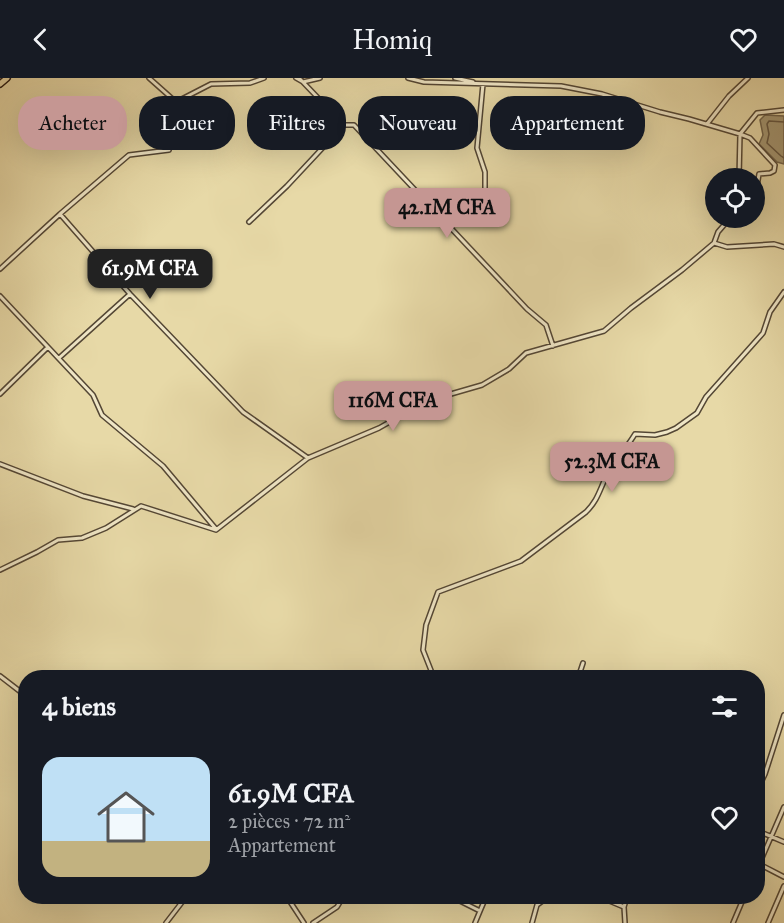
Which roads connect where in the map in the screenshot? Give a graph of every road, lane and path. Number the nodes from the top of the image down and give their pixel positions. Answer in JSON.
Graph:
{"nodes":[{"id":1,"x":7,"y":78,"type":"edge"},
{"id":2,"x":149,"y":78,"type":"edge"},
{"id":3,"x":264,"y":78,"type":"edge"},
{"id":4,"x":298,"y":78,"type":"edge"},
{"id":5,"x":320,"y":78,"type":"edge"},
{"id":6,"x":408,"y":78,"type":"edge"},
{"id":7,"x":455,"y":78,"type":"edge"},
{"id":8,"x":748,"y":78,"type":"edge"},
{"id":9,"x":303,"y":82,"type":"junction"},
{"id":10,"x":0,"y":84,"type":"edge"},
{"id":11,"x":484,"y":84,"type":"junction"},
{"id":12,"x":169,"y":96,"type":"edge"},
{"id":13,"x":188,"y":96,"type":"edge"},
{"id":14,"x":316,"y":96,"type":"edge"},
{"id":15,"x":784,"y":110,"type":"edge"},
{"id":16,"x":708,"y":124,"type":"junction"},
{"id":17,"x":346,"y":125,"type":"edge"},
{"id":18,"x":740,"y":134,"type":"junction"},
{"id":19,"x":169,"y":150,"type":"edge"},
{"id":20,"x":321,"y":150,"type":"edge"},
{"id":21,"x":739,"y":168,"type":"edge"},
{"id":22,"x":765,"y":173,"type":"edge"},
{"id":23,"x":60,"y":214,"type":"junction"},
{"id":24,"x":441,"y":218,"type":"junction"},
{"id":25,"x":249,"y":222,"type":"dead end"},
{"id":26,"x":721,"y":228,"type":"edge"},
{"id":27,"x":714,"y":243,"type":"junction"},
{"id":28,"x":784,"y":247,"type":"edge"},
{"id":29,"x":0,"y":269,"type":"edge"},
{"id":30,"x":784,"y":292,"type":"edge"},
{"id":31,"x":130,"y":294,"type":"junction"},
{"id":32,"x":0,"y":296,"type":"edge"},
{"id":33,"x":553,"y":346,"type":"junction"},
{"id":34,"x":48,"y":347,"type":"junction"},
{"id":35,"x":59,"y":358,"type":"junction"},
{"id":36,"x":0,"y":394,"type":"edge"},
{"id":37,"x":308,"y":458,"type":"junction"},
{"id":38,"x":0,"y":464,"type":"edge"},
{"id":39,"x":135,"y":509,"type":"junction"},
{"id":40,"x":216,"y":530,"type":"junction"},
{"id":41,"x":0,"y":570,"type":"edge"},
{"id":42,"x":583,"y":663,"type":"dead end"},
{"id":43,"x":431,"y":670,"type":"edge"},
{"id":44,"x":581,"y":670,"type":"edge"},
{"id":45,"x":0,"y":676,"type":"edge"},
{"id":46,"x":18,"y":690,"type":"edge"},
{"id":47,"x":784,"y":715,"type":"edge"},
{"id":48,"x":765,"y":774,"type":"edge"},
{"id":49,"x":784,"y":807,"type":"edge"},
{"id":50,"x":765,"y":834,"type":"edge"},
{"id":51,"x":771,"y":837,"type":"junction"},
{"id":52,"x":784,"y":842,"type":"edge"},
{"id":53,"x":765,"y":850,"type":"edge"},
{"id":54,"x":765,"y":868,"type":"edge"},
{"id":55,"x":784,"y":877,"type":"edge"},
{"id":56,"x":784,"y":886,"type":"edge"},
{"id":57,"x":181,"y":904,"type":"edge"},
{"id":58,"x":292,"y":904,"type":"edge"},
{"id":59,"x":339,"y":904,"type":"edge"},
{"id":60,"x":468,"y":904,"type":"edge"},
{"id":61,"x":483,"y":904,"type":"edge"},
{"id":62,"x":538,"y":904,"type":"edge"},
{"id":63,"x":617,"y":904,"type":"edge"},
{"id":64,"x":625,"y":904,"type":"edge"},
{"id":65,"x":741,"y":904,"type":"edge"},
{"id":66,"x":624,"y":907,"type":"junction"},
{"id":67,"x":480,"y":911,"type":"junction"},
{"id":68,"x":166,"y":923,"type":"edge"},
{"id":69,"x":304,"y":923,"type":"edge"},
{"id":70,"x":313,"y":923,"type":"edge"},
{"id":71,"x":475,"y":923,"type":"edge"},
{"id":72,"x":532,"y":923,"type":"edge"},
{"id":73,"x":624,"y":923,"type":"edge"},
{"id":74,"x":733,"y":923,"type":"edge"},
{"id":75,"x":768,"y":923,"type":"edge"}],
"edges":[{"from":1,"to":10,"type":"main road"},
{"from":2,"to":12,"type":"street"},
{"from":3,"to":13,"type":"street"},
{"from":4,"to":9,"type":"street"},
{"from":5,"to":9,"type":"street"},
{"from":6,"to":11,"type":"street"},
{"from":7,"to":11,"type":"street"},
{"from":8,"to":16,"type":"street"},
{"from":9,"to":14,"type":"street"},
{"from":11,"to":16,"type":"street"},
{"from":11,"to":24,"type":"street"},
{"from":15,"to":18,"type":"street"},
{"from":16,"to":18,"type":"street"},
{"from":17,"to":24,"type":"street"},
{"from":18,"to":21,"type":"street"},
{"from":18,"to":22,"type":"street"},
{"from":19,"to":23,"type":"street"},
{"from":20,"to":25,"type":"street"},
{"from":23,"to":29,"type":"street"},
{"from":23,"to":31,"type":"street"},
{"from":24,"to":33,"type":"street"},
{"from":26,"to":27,"type":"street"},
{"from":27,"to":28,"type":"street"},
{"from":27,"to":33,"type":"street"},
{"from":30,"to":43,"type":"street"},
{"from":31,"to":35,"type":"street"},
{"from":31,"to":37,"type":"street"},
{"from":32,"to":34,"type":"street"},
{"from":33,"to":37,"type":"street"},
{"from":34,"to":35,"type":"street"},
{"from":34,"to":36,"type":"street"},
{"from":35,"to":40,"type":"street"},
{"from":37,"to":40,"type":"street"},
{"from":38,"to":39,"type":"street"},
{"from":39,"to":40,"type":"street"},
{"from":39,"to":41,"type":"street"},
{"from":42,"to":44,"type":"street"},
{"from":45,"to":46,"type":"street"},
{"from":47,"to":48,"type":"street"},
{"from":49,"to":51,"type":"street"},
{"from":50,"to":51,"type":"street"},
{"from":51,"to":52,"type":"street"},
{"from":51,"to":53,"type":"street"},
{"from":54,"to":55,"type":"street"},
{"from":56,"to":75,"type":"street"},
{"from":57,"to":68,"type":"street"},
{"from":58,"to":69,"type":"street"},
{"from":59,"to":70,"type":"street"},
{"from":60,"to":67,"type":"street"},
{"from":61,"to":67,"type":"street"},
{"from":62,"to":72,"type":"street"},
{"from":63,"to":66,"type":"street"},
{"from":64,"to":66,"type":"street"},
{"from":65,"to":74,"type":"street"},
{"from":66,"to":73,"type":"street"},
{"from":67,"to":71,"type":"street"}]}
